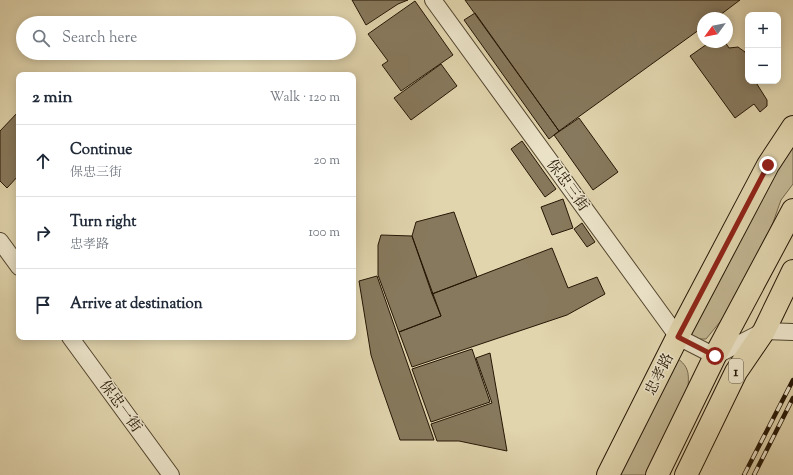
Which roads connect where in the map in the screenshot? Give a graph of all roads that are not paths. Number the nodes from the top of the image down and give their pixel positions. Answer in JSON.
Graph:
{"nodes":[{"id":1,"x":432,"y":0,"type":"edge"},
{"id":2,"x":793,"y":127,"type":"edge"},
{"id":3,"x":793,"y":210,"type":"edge"},
{"id":4,"x":0,"y":241,"type":"edge"},
{"id":5,"x":16,"y":263,"type":"edge"},
{"id":6,"x":793,"y":271,"type":"edge"},
{"id":7,"x":764,"y":331,"type":"junction"},
{"id":8,"x":793,"y":332,"type":"edge"},
{"id":9,"x":678,"y":337,"type":"junction"},
{"id":10,"x":72,"y":340,"type":"edge"},
{"id":11,"x":715,"y":356,"type":"junction"},
{"id":12,"x":171,"y":475,"type":"edge"},
{"id":13,"x":608,"y":475,"type":"edge"},
{"id":14,"x":657,"y":475,"type":"edge"},
{"id":15,"x":686,"y":475,"type":"edge"}],
"edges":[{"from":1,"to":9,"type":"street","name":"保忠三街"},
{"from":2,"to":9,"type":"main road","name":"忠孝路"},
{"from":3,"to":11,"type":"main road","number":"1"},
{"from":4,"to":5,"type":"street"},
{"from":6,"to":7,"type":"main road","number":"1"},
{"from":7,"to":8,"type":"street"},
{"from":7,"to":11,"type":"street"},
{"from":7,"to":15,"type":"main road","number":"1"},
{"from":9,"to":11,"type":"street","name":"保忠三街"},
{"from":9,"to":13,"type":"main road","name":"忠孝路"},
{"from":10,"to":12,"type":"street","name":"保忠一街"},
{"from":11,"to":14,"type":"main road","number":"1"}]}
